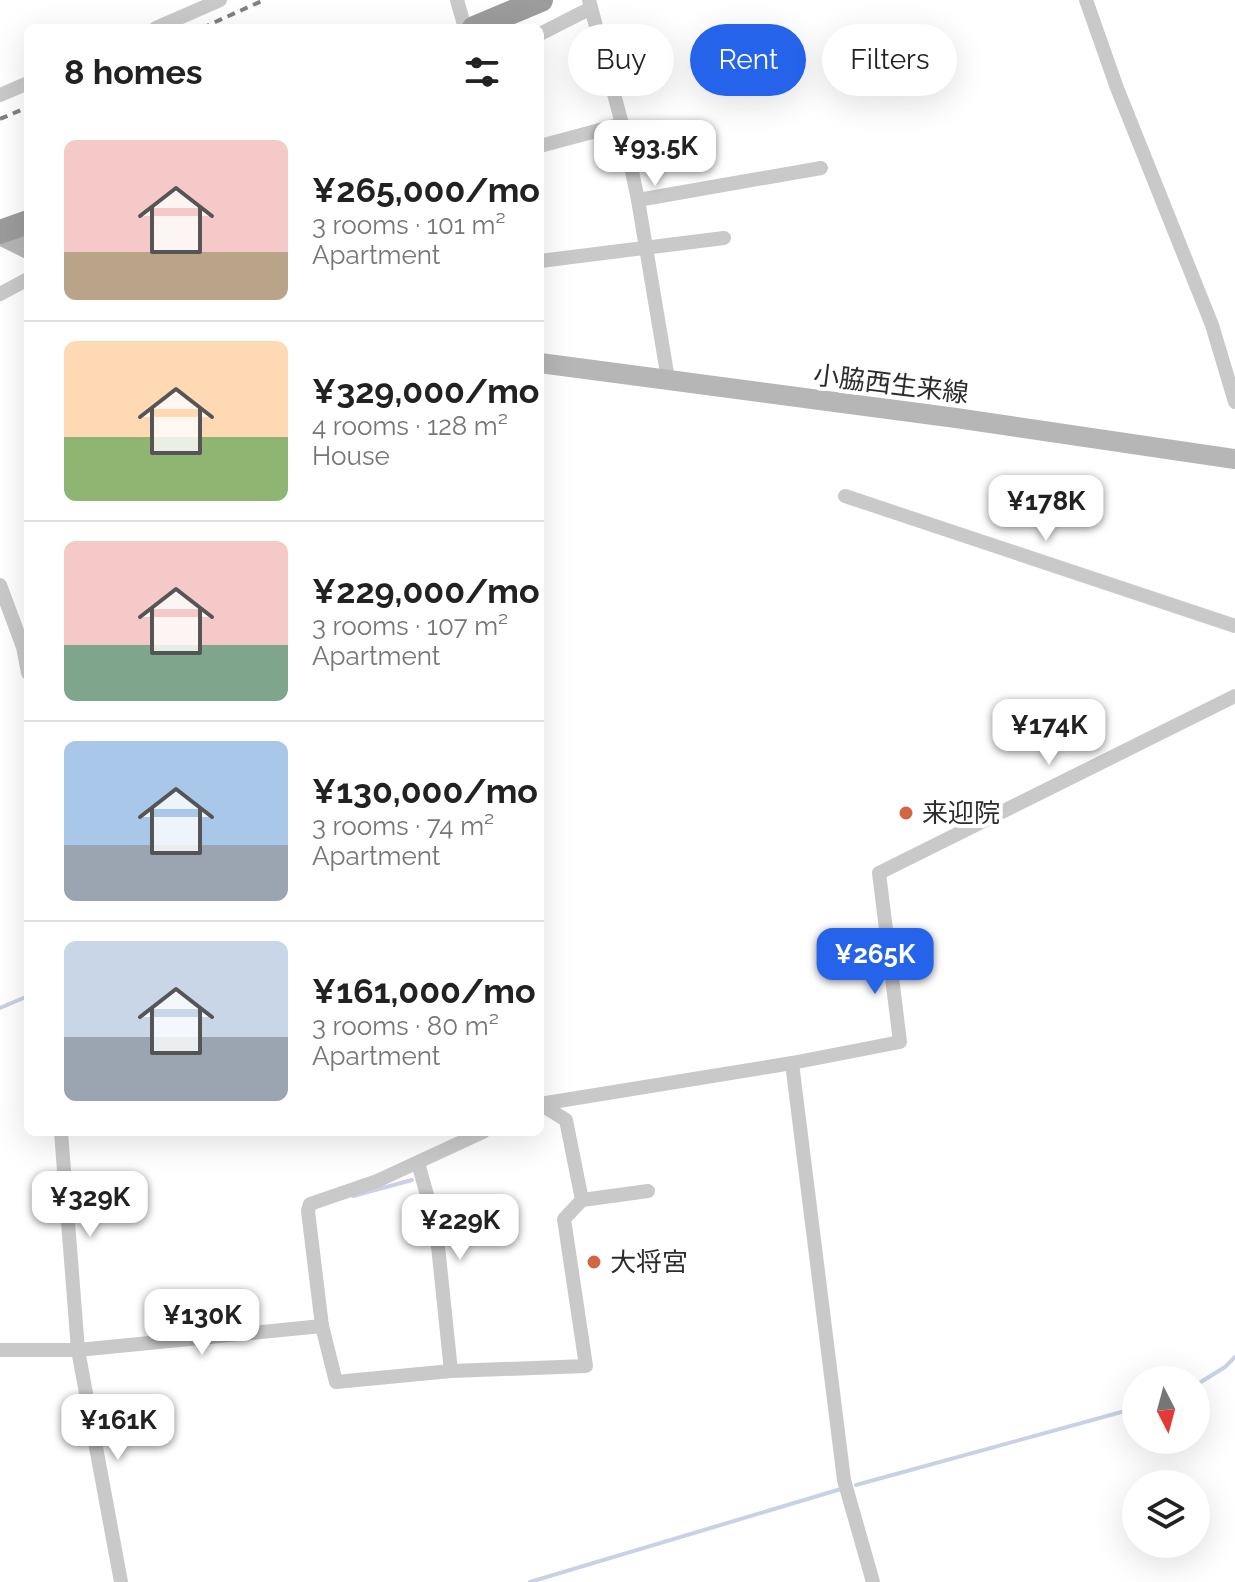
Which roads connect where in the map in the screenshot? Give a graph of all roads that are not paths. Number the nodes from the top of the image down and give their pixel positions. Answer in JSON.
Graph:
{"nodes":[{"id":1,"x":220,"y":0,"type":"edge"},
{"id":2,"x":457,"y":0,"type":"edge"},
{"id":3,"x":541,"y":0,"type":"edge"},
{"id":4,"x":1086,"y":0,"type":"edge"},
{"id":5,"x":590,"y":4,"type":"edge"},
{"id":6,"x":165,"y":24,"type":"edge"},
{"id":7,"x":464,"y":24,"type":"edge"},
{"id":8,"x":484,"y":24,"type":"edge"},
{"id":9,"x":544,"y":32,"type":"edge"},
{"id":10,"x":24,"y":85,"type":"edge"},
{"id":11,"x":0,"y":95,"type":"edge"},
{"id":12,"x":622,"y":124,"type":"junction"},
{"id":13,"x":544,"y":145,"type":"edge"},
{"id":14,"x":821,"y":168,"type":"dead end"},
{"id":15,"x":638,"y":200,"type":"junction"},
{"id":16,"x":24,"y":224,"type":"edge"},
{"id":17,"x":0,"y":234,"type":"edge"},
{"id":18,"x":724,"y":238,"type":"dead end"},
{"id":19,"x":24,"y":247,"type":"edge"},
{"id":20,"x":647,"y":248,"type":"junction"},
{"id":21,"x":544,"y":261,"type":"edge"},
{"id":22,"x":24,"y":281,"type":"edge"},
{"id":23,"x":0,"y":294,"type":"edge"},
{"id":24,"x":544,"y":364,"type":"edge"},
{"id":25,"x":668,"y":379,"type":"junction"},
{"id":26,"x":1235,"y":402,"type":"edge"},
{"id":27,"x":1235,"y":459,"type":"edge"},
{"id":28,"x":845,"y":496,"type":"dead end"},
{"id":29,"x":0,"y":585,"type":"edge"},
{"id":30,"x":1235,"y":626,"type":"edge"},
{"id":31,"x":24,"y":652,"type":"edge"},
{"id":32,"x":1235,"y":696,"type":"edge"},
{"id":33,"x":792,"y":1063,"type":"junction"},
{"id":34,"x":544,"y":1103,"type":"edge"},
{"id":35,"x":544,"y":1106,"type":"edge"},
{"id":36,"x":61,"y":1136,"type":"edge"},
{"id":37,"x":475,"y":1136,"type":"edge"},
{"id":38,"x":418,"y":1163,"type":"junction"},
{"id":39,"x":648,"y":1191,"type":"dead end"},
{"id":40,"x":582,"y":1200,"type":"junction"},
{"id":41,"x":322,"y":1326,"type":"junction"},
{"id":42,"x":0,"y":1350,"type":"edge"},
{"id":43,"x":78,"y":1350,"type":"junction"},
{"id":44,"x":451,"y":1371,"type":"junction"},
{"id":45,"x":121,"y":1582,"type":"edge"},
{"id":46,"x":873,"y":1582,"type":"edge"}],
"edges":[{"from":1,"to":6,"type":"street"},
{"from":2,"to":7,"type":"street"},
{"from":3,"to":8,"type":"highway"},
{"from":4,"to":26,"type":"street"},
{"from":5,"to":9,"type":"street"},
{"from":5,"to":12,"type":"street"},
{"from":10,"to":11,"type":"street"},
{"from":12,"to":13,"type":"street"},
{"from":12,"to":15,"type":"street"},
{"from":14,"to":15,"type":"street"},
{"from":15,"to":20,"type":"street"},
{"from":16,"to":17,"type":"highway"},
{"from":17,"to":19,"type":"main road"},
{"from":18,"to":20,"type":"street"},
{"from":20,"to":21,"type":"street"},
{"from":20,"to":25,"type":"street"},
{"from":22,"to":23,"type":"street"},
{"from":24,"to":25,"type":"main road","name":"小脇西生来線"},
{"from":25,"to":27,"type":"main road","name":"小脇西生来線"},
{"from":28,"to":30,"type":"street"},
{"from":29,"to":31,"type":"street"},
{"from":32,"to":33,"type":"street"},
{"from":33,"to":34,"type":"street"},
{"from":33,"to":46,"type":"street"},
{"from":35,"to":40,"type":"street"},
{"from":36,"to":43,"type":"street"},
{"from":37,"to":38,"type":"street"},
{"from":38,"to":41,"type":"street"},
{"from":38,"to":44,"type":"street"},
{"from":39,"to":40,"type":"street"},
{"from":40,"to":44,"type":"street"},
{"from":41,"to":43,"type":"street"},
{"from":41,"to":44,"type":"street"},
{"from":42,"to":43,"type":"street"},
{"from":43,"to":45,"type":"street"}]}
